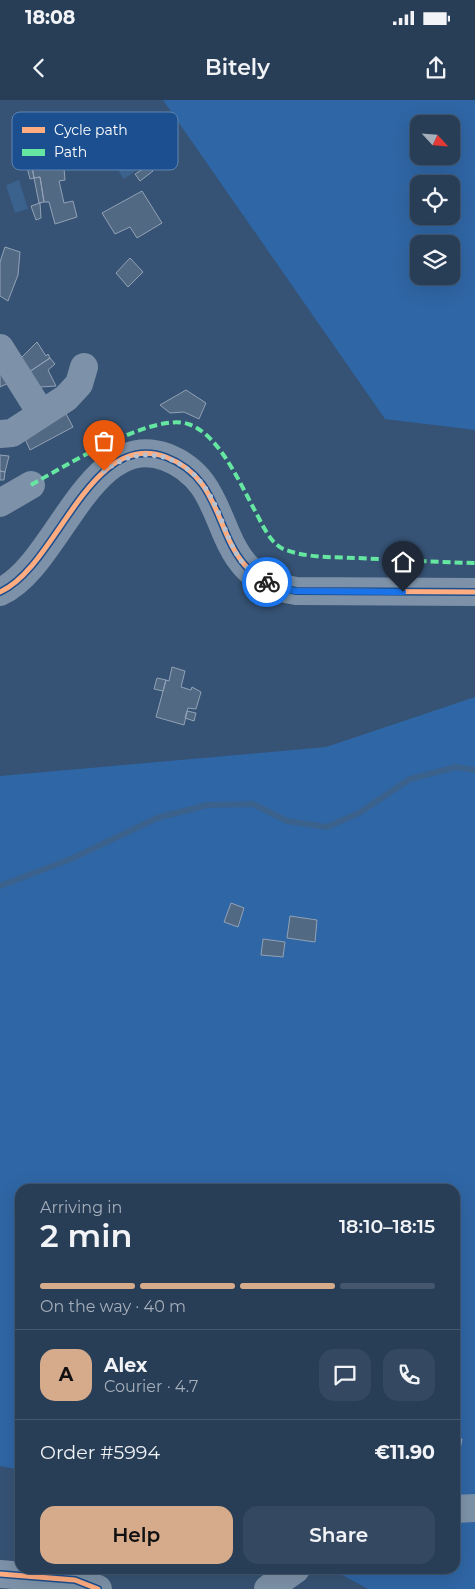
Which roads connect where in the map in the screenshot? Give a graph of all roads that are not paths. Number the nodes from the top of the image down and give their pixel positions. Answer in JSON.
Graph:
{"nodes":[{"id":1,"x":0,"y":348,"type":"edge"},
{"id":2,"x":84,"y":367,"type":"dead end"},
{"id":3,"x":41,"y":413,"type":"junction"},
{"id":4,"x":0,"y":434,"type":"edge"},
{"id":5,"x":31,"y":485,"type":"dead end"},
{"id":6,"x":0,"y":503,"type":"edge"},
{"id":7,"x":0,"y":592,"type":"edge"},
{"id":8,"x":475,"y":592,"type":"edge"},
{"id":9,"x":475,"y":1508,"type":"edge"},
{"id":10,"x":460,"y":1509,"type":"edge"},
{"id":11,"x":0,"y":1574,"type":"edge"},
{"id":12,"x":289,"y":1574,"type":"edge"},
{"id":13,"x":98,"y":1589,"type":"edge"},
{"id":14,"x":268,"y":1589,"type":"edge"}],
"edges":[{"from":1,"to":3,"type":"street"},
{"from":2,"to":3,"type":"street"},
{"from":3,"to":4,"type":"street"},
{"from":5,"to":6,"type":"street"},
{"from":7,"to":8,"type":"street"},
{"from":9,"to":10,"type":"street"},
{"from":11,"to":13,"type":"street"},
{"from":12,"to":14,"type":"street"}]}
